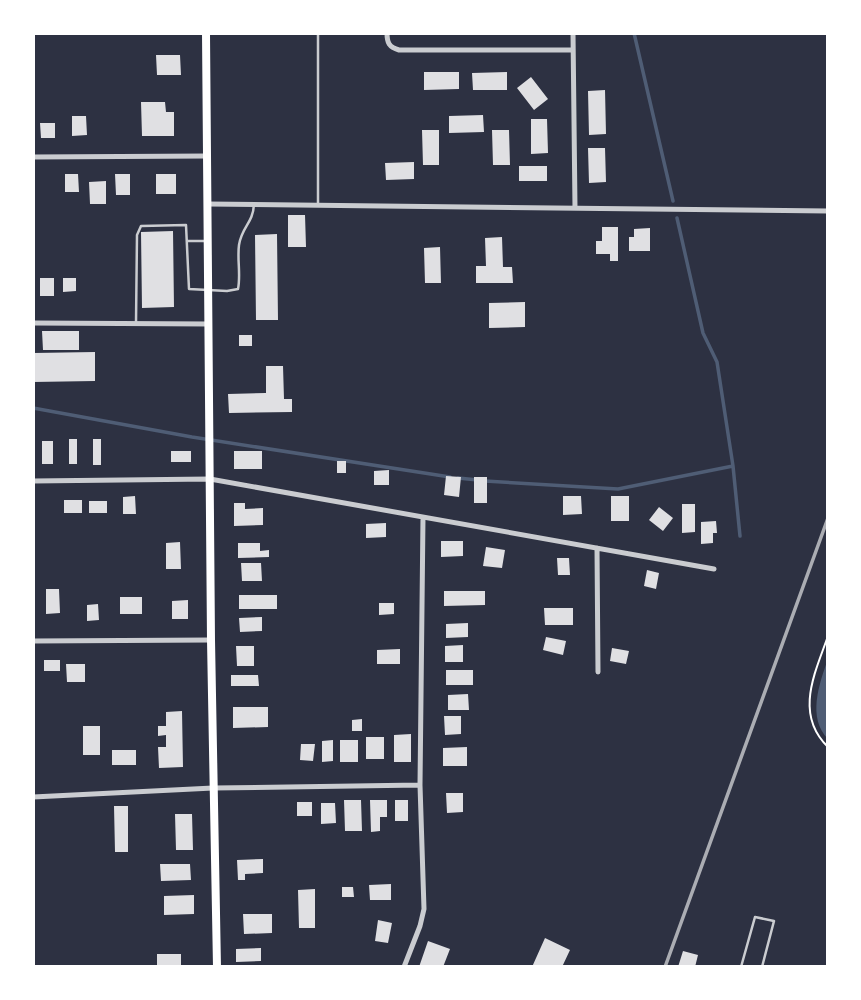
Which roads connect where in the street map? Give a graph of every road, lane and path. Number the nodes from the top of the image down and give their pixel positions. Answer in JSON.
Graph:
{"nodes":[{"id":1,"x":206,"y":33,"type":"edge"},
{"id":2,"x":318,"y":33,"type":"edge"},
{"id":3,"x":387,"y":33,"type":"edge"},
{"id":4,"x":573,"y":33,"type":"edge"},
{"id":5,"x":573,"y":50,"type":"junction"},
{"id":6,"x":207,"y":156,"type":"junction"},
{"id":7,"x":33,"y":157,"type":"edge"},
{"id":8,"x":208,"y":204,"type":"junction"},
{"id":9,"x":254,"y":204,"type":"junction"},
{"id":10,"x":318,"y":205,"type":"junction"},
{"id":11,"x":575,"y":208,"type":"junction"},
{"id":12,"x":828,"y":211,"type":"edge"},
{"id":13,"x":187,"y":241,"type":"junction"},
{"id":14,"x":208,"y":242,"type":"junction"},
{"id":15,"x":208,"y":291,"type":"junction"},
{"id":16,"x":33,"y":323,"type":"edge"},
{"id":17,"x":136,"y":324,"type":"junction"},
{"id":18,"x":209,"y":324,"type":"junction"},
{"id":19,"x":209,"y":479,"type":"junction"},
{"id":20,"x":33,"y":481,"type":"edge"},
{"id":21,"x":423,"y":517,"type":"junction"},
{"id":22,"x":597,"y":548,"type":"junction"},
{"id":23,"x":714,"y":569,"type":"dead end"},
{"id":24,"x":828,"y":636,"type":"edge"},
{"id":25,"x":33,"y":640,"type":"edge"},
{"id":26,"x":211,"y":640,"type":"junction"},
{"id":27,"x":598,"y":672,"type":"dead end"},
{"id":28,"x":828,"y":747,"type":"edge"},
{"id":29,"x":421,"y":785,"type":"junction"},
{"id":30,"x":213,"y":788,"type":"junction"},
{"id":31,"x":33,"y":797,"type":"edge"},
{"id":32,"x":217,"y":967,"type":"edge"},
{"id":33,"x":404,"y":967,"type":"edge"},
{"id":34,"x":741,"y":967,"type":"edge"},
{"id":35,"x":762,"y":967,"type":"edge"}],
"edges":[{"from":1,"to":6,"type":"main road"},
{"from":2,"to":10,"type":"lane"},
{"from":3,"to":5,"type":"street"},
{"from":4,"to":5,"type":"street"},
{"from":5,"to":11,"type":"street"},
{"from":6,"to":7,"type":"street"},
{"from":6,"to":8,"type":"main road"},
{"from":8,"to":9,"type":"street"},
{"from":8,"to":14,"type":"main road"},
{"from":9,"to":10,"type":"street"},
{"from":9,"to":15,"type":"lane"},
{"from":10,"to":11,"type":"street"},
{"from":11,"to":12,"type":"street"},
{"from":13,"to":14,"type":"lane"},
{"from":13,"to":15,"type":"lane"},
{"from":13,"to":17,"type":"lane"},
{"from":14,"to":15,"type":"main road"},
{"from":15,"to":18,"type":"main road"},
{"from":16,"to":17,"type":"street"},
{"from":17,"to":18,"type":"street"},
{"from":18,"to":19,"type":"main road"},
{"from":19,"to":20,"type":"street"},
{"from":19,"to":21,"type":"street"},
{"from":19,"to":26,"type":"main road"},
{"from":21,"to":22,"type":"street"},
{"from":21,"to":29,"type":"street"},
{"from":22,"to":23,"type":"street"},
{"from":22,"to":27,"type":"street"},
{"from":24,"to":28,"type":"path"},
{"from":25,"to":26,"type":"street"},
{"from":26,"to":30,"type":"main road"},
{"from":29,"to":30,"type":"street"},
{"from":29,"to":33,"type":"street"},
{"from":30,"to":31,"type":"street"},
{"from":30,"to":32,"type":"main road"},
{"from":34,"to":35,"type":"lane"}]}
